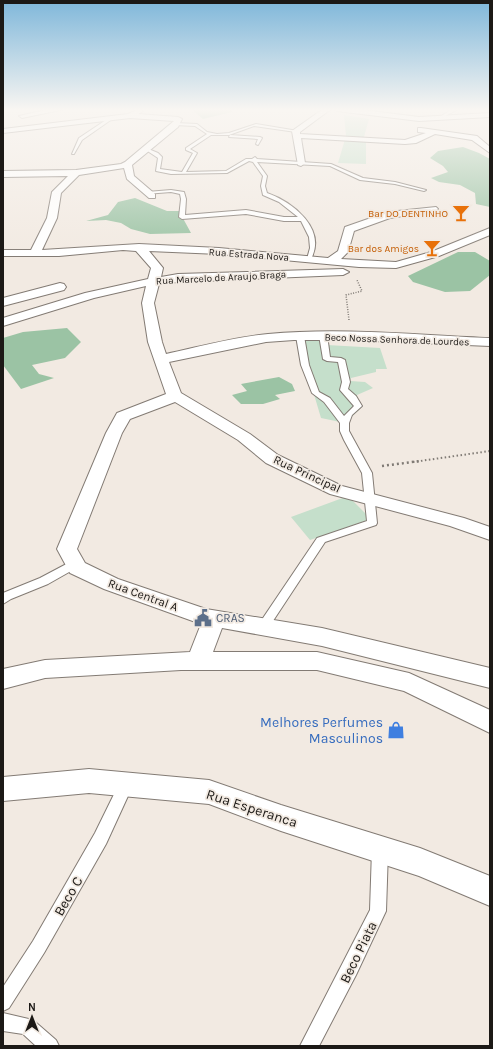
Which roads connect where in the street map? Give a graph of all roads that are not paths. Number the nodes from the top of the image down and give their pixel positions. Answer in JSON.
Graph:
{"nodes":[{"id":1,"x":136,"y":158,"type":"edge"},
{"id":2,"x":160,"y":158,"type":"edge"},
{"id":3,"x":192,"y":158,"type":"edge"},
{"id":4,"x":300,"y":158,"type":"edge"},
{"id":5,"x":254,"y":160,"type":"junction"},
{"id":6,"x":301,"y":163,"type":"junction"},
{"id":7,"x":128,"y":164,"type":"junction"},
{"id":8,"x":76,"y":173,"type":"junction"},
{"id":9,"x":183,"y":173,"type":"junction"},
{"id":10,"x":3,"y":174,"type":"edge"},
{"id":11,"x":424,"y":190,"type":"dead end"},
{"id":12,"x":149,"y":195,"type":"joint"},
{"id":13,"x":433,"y":209,"type":"dead end"},
{"id":14,"x":303,"y":219,"type":"junction"},
{"id":15,"x":490,"y":232,"type":"edge"},
{"id":16,"x":139,"y":247,"type":"junction"},
{"id":17,"x":3,"y":253,"type":"edge"},
{"id":18,"x":34,"y":254,"type":"junction"},
{"id":19,"x":309,"y":258,"type":"junction"},
{"id":20,"x":331,"y":261,"type":"junction"},
{"id":21,"x":396,"y":265,"type":"junction"},
{"id":22,"x":153,"y":281,"type":"junction"},
{"id":23,"x":60,"y":287,"type":"dead end"},
{"id":24,"x":3,"y":302,"type":"edge"},
{"id":25,"x":3,"y":322,"type":"edge"},
{"id":26,"x":323,"y":335,"type":"junction"},
{"id":27,"x":300,"y":336,"type":"junction"},
{"id":28,"x":490,"y":342,"type":"edge"},
{"id":29,"x":162,"y":359,"type":"junction"},
{"id":30,"x":176,"y":396,"type":"junction"},
{"id":31,"x":345,"y":423,"type":"junction"},
{"id":32,"x":371,"y":499,"type":"junction"},
{"id":33,"x":490,"y":534,"type":"edge"},
{"id":34,"x":74,"y":564,"type":"junction"},
{"id":35,"x":3,"y":600,"type":"edge"},
{"id":36,"x":214,"y":620,"type":"junction"},
{"id":37,"x":263,"y":627,"type":"junction"},
{"id":38,"x":198,"y":661,"type":"junction"},
{"id":39,"x":490,"y":678,"type":"edge"},
{"id":40,"x":3,"y":679,"type":"edge"},
{"id":41,"x":490,"y":722,"type":"edge"},
{"id":42,"x":126,"y":785,"type":"junction"},
{"id":43,"x":3,"y":789,"type":"edge"},
{"id":44,"x":380,"y":850,"type":"junction"},
{"id":45,"x":490,"y":891,"type":"edge"},
{"id":46,"x":3,"y":1002,"type":"edge"},
{"id":47,"x":3,"y":1022,"type":"edge"},
{"id":48,"x":50,"y":1046,"type":"edge"},
{"id":49,"x":309,"y":1046,"type":"edge"}],
"edges":[{"from":1,"to":7,"type":"street"},
{"from":2,"to":9,"type":"lane"},
{"from":3,"to":9,"type":"lane"},
{"from":4,"to":6,"type":"street"},
{"from":5,"to":6,"type":"lane"},
{"from":5,"to":9,"type":"lane"},
{"from":5,"to":14,"type":"lane"},
{"from":6,"to":11,"type":"lane"},
{"from":7,"to":8,"type":"street"},
{"from":7,"to":12,"type":"street"},
{"from":8,"to":10,"type":"street"},
{"from":8,"to":18,"type":"street"},
{"from":12,"to":14,"type":"lane"},
{"from":13,"to":20,"type":"street"},
{"from":14,"to":19,"type":"lane"},
{"from":15,"to":21,"type":"street","name":"Rua Estrada Nova"},
{"from":16,"to":18,"type":"street","name":"Rua Estrada Nova"},
{"from":16,"to":19,"type":"street","name":"Rua Estrada Nova"},
{"from":16,"to":22,"type":"street"},
{"from":17,"to":18,"type":"street","name":"Rua Estrada Nova"},
{"from":19,"to":20,"type":"street","name":"Rua Estrada Nova"},
{"from":20,"to":21,"type":"street","name":"Rua Estrada Nova"},
{"from":21,"to":22,"type":"street","name":"Rua Marcelo de Araujo Braga"},
{"from":22,"to":25,"type":"street","name":"Rua Marcelo de Araujo Braga"},
{"from":22,"to":29,"type":"street"},
{"from":23,"to":24,"type":"street"},
{"from":26,"to":27,"type":"street","name":"Beco Nossa Senhora de Lourdes"},
{"from":26,"to":28,"type":"street","name":"Beco Nossa Senhora de Lourdes"},
{"from":26,"to":31,"type":"lane"},
{"from":27,"to":29,"type":"street","name":"Beco Nossa Senhora de Lourdes"},
{"from":27,"to":31,"type":"lane"},
{"from":29,"to":30,"type":"street"},
{"from":30,"to":32,"type":"street","name":"Rua Principal"},
{"from":30,"to":34,"type":"street"},
{"from":31,"to":32,"type":"lane"},
{"from":32,"to":33,"type":"street","name":"Rua Principal"},
{"from":32,"to":37,"type":"lane"},
{"from":34,"to":35,"type":"lane"},
{"from":34,"to":36,"type":"street","name":"Rua Central A"},
{"from":36,"to":37,"type":"street","name":"Rua Central A"},
{"from":36,"to":38,"type":"street"},
{"from":37,"to":39,"type":"street","name":"Rua Central A"},
{"from":38,"to":40,"type":"street"},
{"from":38,"to":41,"type":"street"},
{"from":42,"to":43,"type":"street","name":"Rua Esperanca"},
{"from":42,"to":44,"type":"street","name":"Rua Esperanca"},
{"from":42,"to":46,"type":"lane","name":"Beco C"},
{"from":44,"to":45,"type":"street","name":"Rua Esperanca"},
{"from":44,"to":49,"type":"lane","name":"Beco Piata"},
{"from":47,"to":48,"type":"lane"}]}
